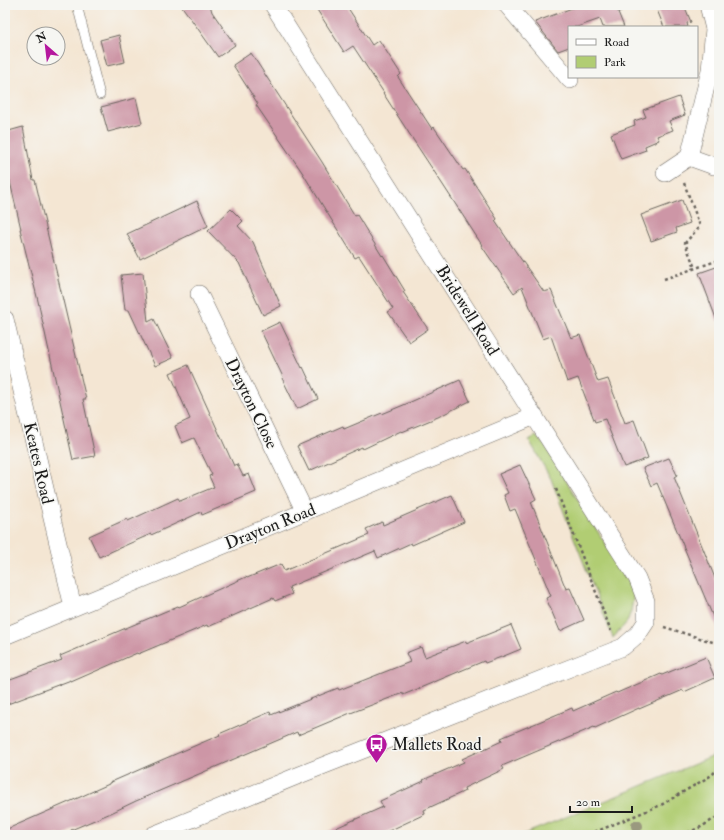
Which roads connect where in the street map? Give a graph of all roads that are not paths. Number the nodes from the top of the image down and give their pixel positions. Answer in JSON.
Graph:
{"nodes":[{"id":1,"x":77,"y":5,"type":"edge"},
{"id":2,"x":273,"y":5,"type":"edge"},
{"id":3,"x":507,"y":5,"type":"edge"},
{"id":4,"x":708,"y":5,"type":"edge"},
{"id":5,"x":568,"y":78,"type":"edge"},
{"id":6,"x":100,"y":95,"type":"dead end"},
{"id":7,"x":714,"y":166,"type":"dead end"},
{"id":8,"x":199,"y":294,"type":"dead end"},
{"id":9,"x":5,"y":320,"type":"edge"},
{"id":10,"x":535,"y":416,"type":"junction"},
{"id":11,"x":305,"y":512,"type":"junction"},
{"id":12,"x":73,"y":607,"type":"junction"},
{"id":13,"x":5,"y":636,"type":"edge"},
{"id":14,"x":153,"y":835,"type":"edge"}],
"edges":[{"from":1,"to":6,"type":"lane"},
{"from":2,"to":10,"type":"street","name":"Bridewell Road"},
{"from":3,"to":5,"type":"street"},
{"from":4,"to":7,"type":"street"},
{"from":8,"to":11,"type":"street","name":"Drayton Close"},
{"from":9,"to":12,"type":"street","name":"Keates Road"},
{"from":10,"to":11,"type":"street","name":"Drayton Road"},
{"from":10,"to":14,"type":"street","name":"Bridewell Road"},
{"from":11,"to":12,"type":"street","name":"Drayton Road"},
{"from":12,"to":13,"type":"street","name":"Drayton Road"}]}
